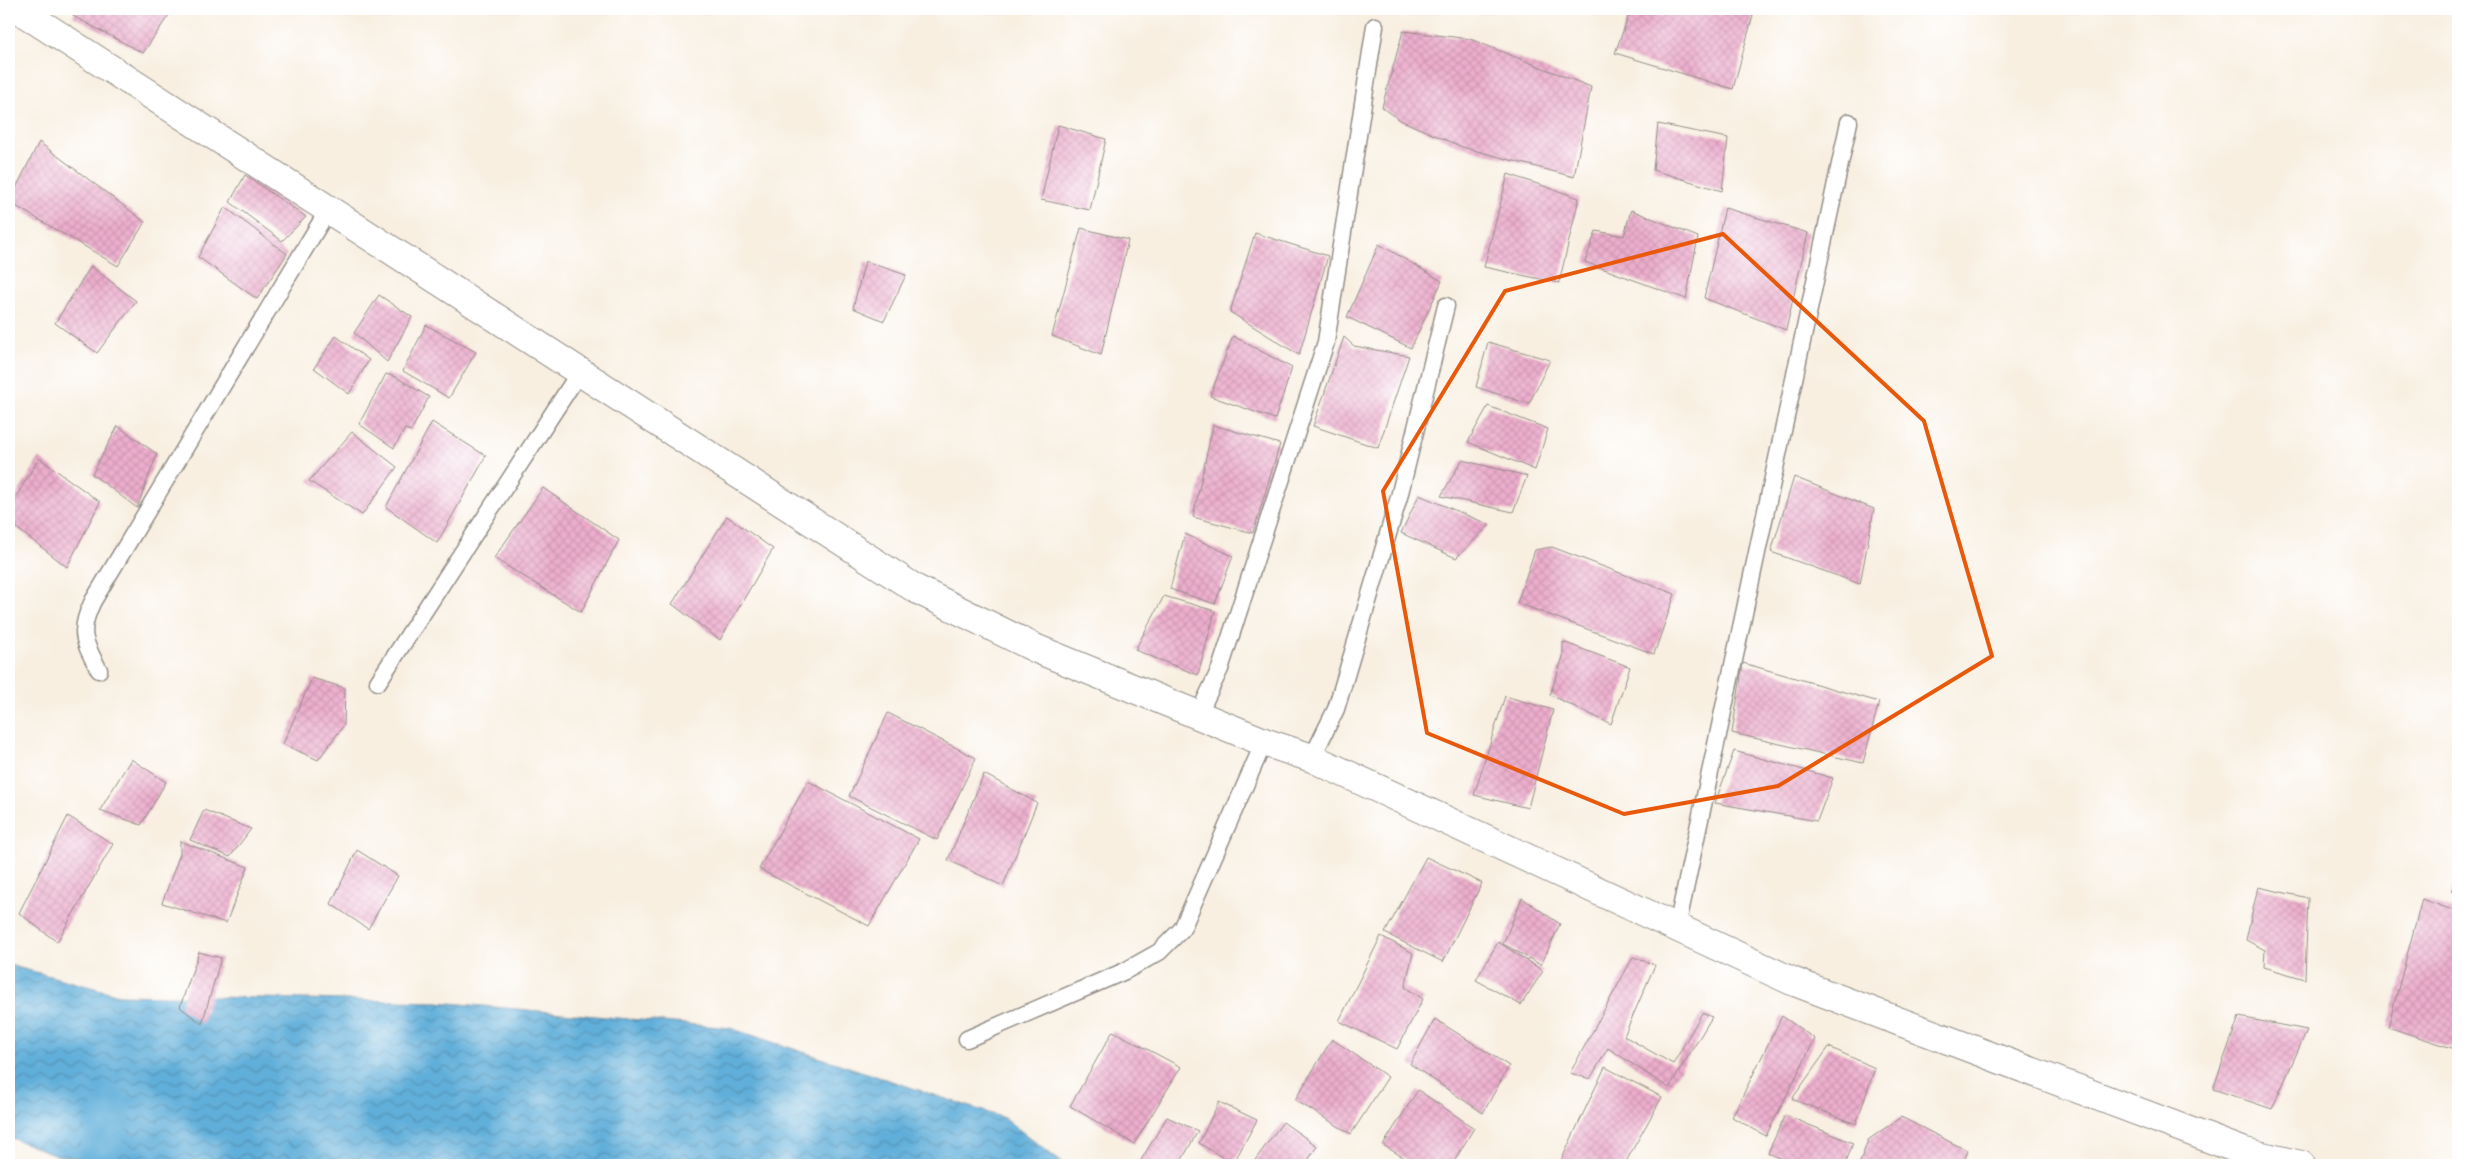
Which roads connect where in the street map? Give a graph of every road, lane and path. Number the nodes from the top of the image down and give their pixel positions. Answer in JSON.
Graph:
{"nodes":[{"id":1,"x":18,"y":9,"type":"edge"},
{"id":2,"x":1375,"y":26,"type":"dead end"},
{"id":3,"x":1849,"y":122,"type":"dead end"},
{"id":4,"x":328,"y":210,"type":"junction"},
{"id":5,"x":1446,"y":306,"type":"dead end"},
{"id":6,"x":579,"y":372,"type":"junction"},
{"id":7,"x":98,"y":670,"type":"dead end"},
{"id":8,"x":378,"y":682,"type":"dead end"},
{"id":9,"x":1198,"y":715,"type":"junction"},
{"id":10,"x":1264,"y":742,"type":"junction"},
{"id":11,"x":1312,"y":758,"type":"junction"},
{"id":12,"x":1677,"y":927,"type":"junction"},
{"id":13,"x":968,"y":1039,"type":"dead end"},
{"id":14,"x":2242,"y":1159,"type":"edge"},
{"id":15,"x":2301,"y":1165,"type":"edge"}],
"edges":[{"from":1,"to":4,"type":"street"},
{"from":2,"to":9,"type":"lane"},
{"from":3,"to":12,"type":"lane"},
{"from":4,"to":6,"type":"street"},
{"from":4,"to":7,"type":"lane"},
{"from":5,"to":11,"type":"lane"},
{"from":6,"to":8,"type":"lane"},
{"from":6,"to":9,"type":"street"},
{"from":9,"to":10,"type":"street"},
{"from":10,"to":11,"type":"street"},
{"from":10,"to":13,"type":"lane"},
{"from":11,"to":12,"type":"street"},
{"from":12,"to":14,"type":"street"},
{"from":14,"to":15,"type":"street"}]}
